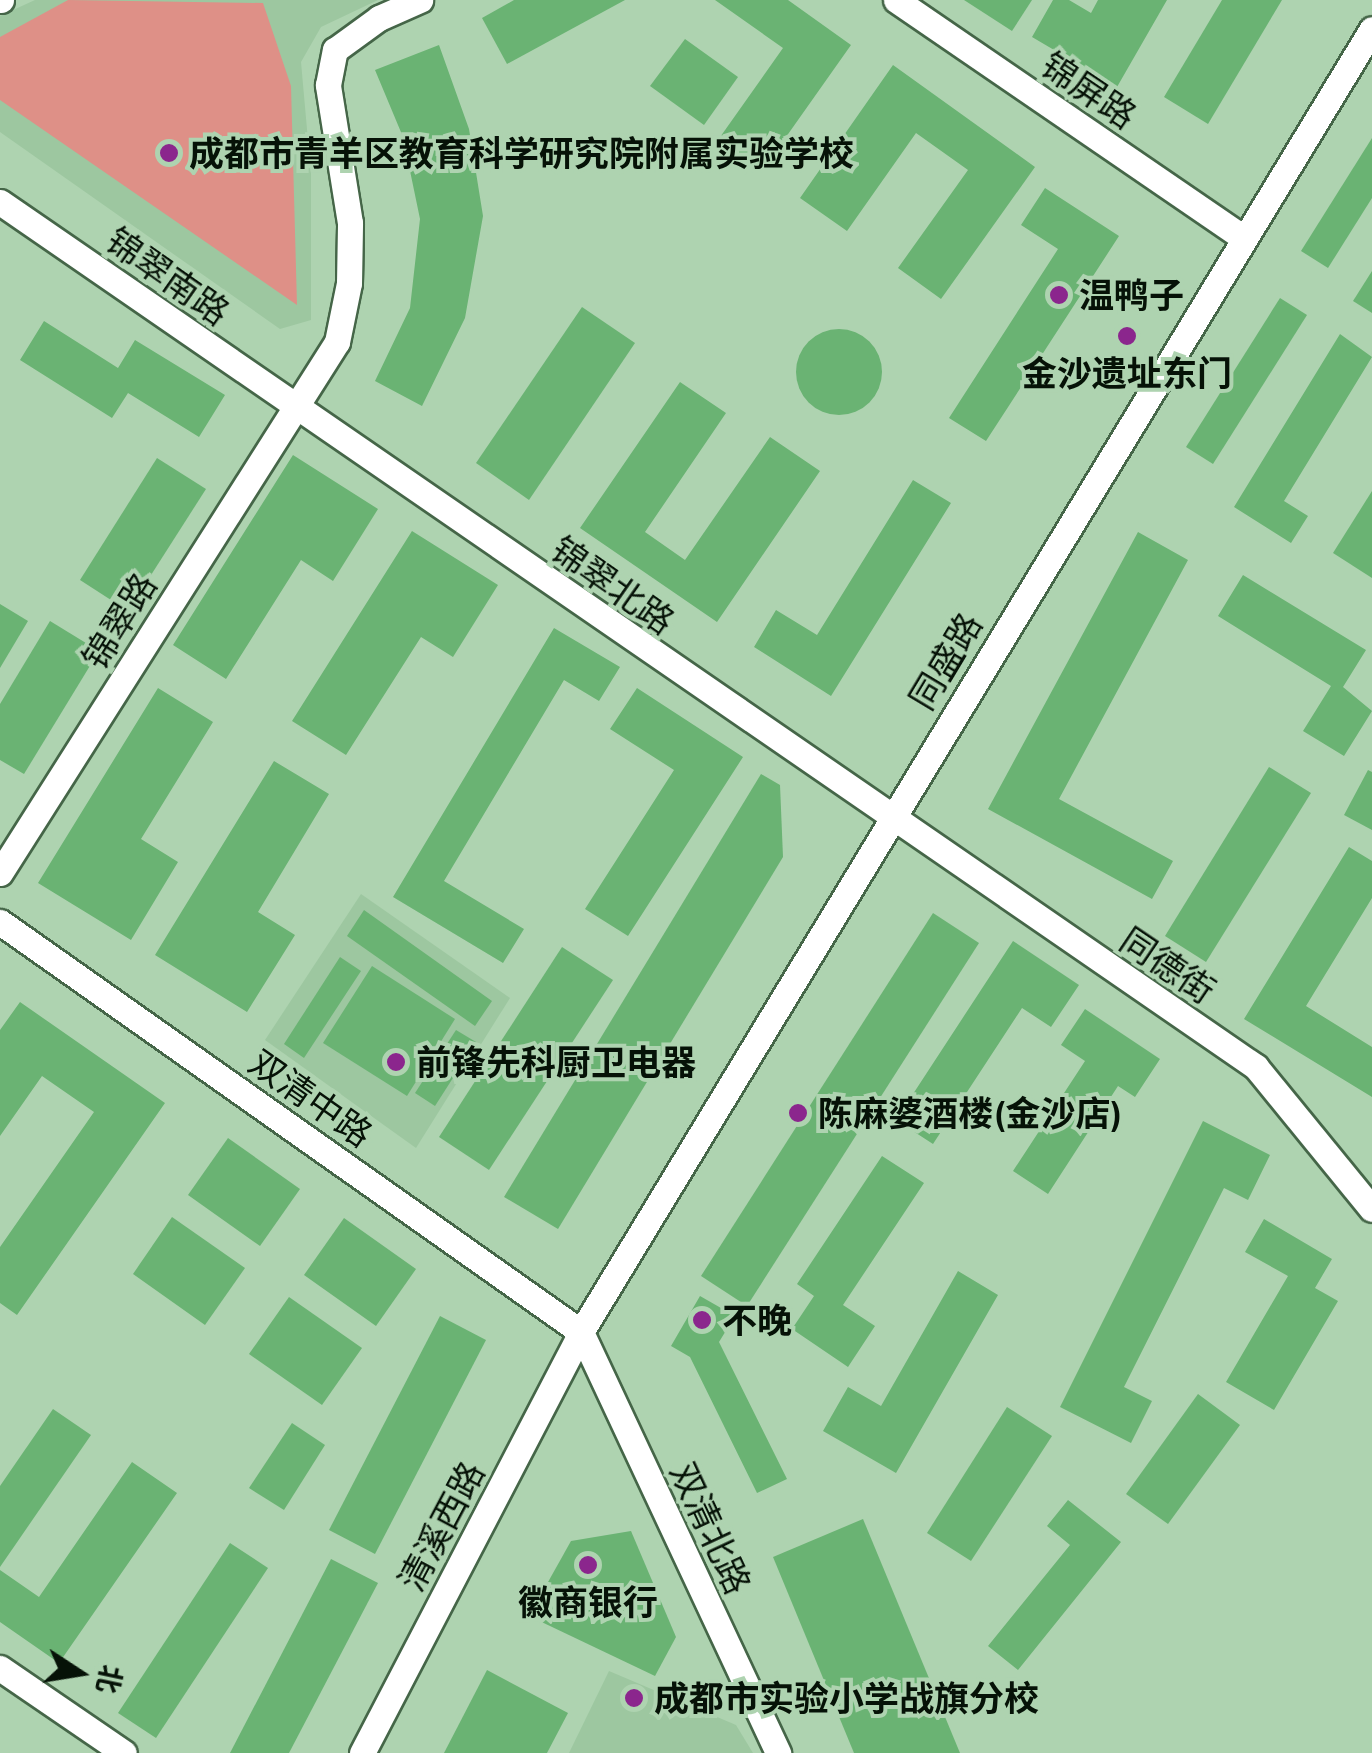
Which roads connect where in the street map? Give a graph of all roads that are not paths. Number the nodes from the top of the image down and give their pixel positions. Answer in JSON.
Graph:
{"nodes":[{"id":1,"x":420,"y":0,"type":"edge"},
{"id":2,"x":896,"y":0,"type":"edge"},
{"id":3,"x":1372,"y":28,"type":"edge"},
{"id":4,"x":0,"y":202,"type":"edge"},
{"id":5,"x":1244,"y":238,"type":"junction"},
{"id":6,"x":297,"y":407,"type":"junction"},
{"id":7,"x":889,"y":820,"type":"junction"},
{"id":8,"x":0,"y":873,"type":"edge"},
{"id":9,"x":0,"y":922,"type":"edge"},
{"id":10,"x":1372,"y":1208,"type":"edge"},
{"id":11,"x":581,"y":1332,"type":"junction"},
{"id":12,"x":0,"y":1668,"type":"edge"},
{"id":13,"x":124,"y":1753,"type":"edge"},
{"id":14,"x":362,"y":1753,"type":"edge"},
{"id":15,"x":778,"y":1753,"type":"edge"}],
"edges":[{"from":1,"to":6,"type":"street","name":"锦翠路"},
{"from":2,"to":5,"type":"street","name":"锦屏路"},
{"from":3,"to":5,"type":"street","name":"同盛路"},
{"from":4,"to":6,"type":"street","name":"锦翠南路"},
{"from":5,"to":7,"type":"street","name":"同盛路"},
{"from":6,"to":7,"type":"street","name":"锦翠北路"},
{"from":6,"to":8,"type":"street","name":"锦翠路"},
{"from":7,"to":10,"type":"street","name":"同德街"},
{"from":7,"to":11,"type":"street","name":"同盛路"},
{"from":9,"to":11,"type":"street","name":"双清中路"},
{"from":11,"to":14,"type":"street","name":"清溪西路"},
{"from":11,"to":15,"type":"street","name":"双清北路"},
{"from":12,"to":13,"type":"street"}]}
